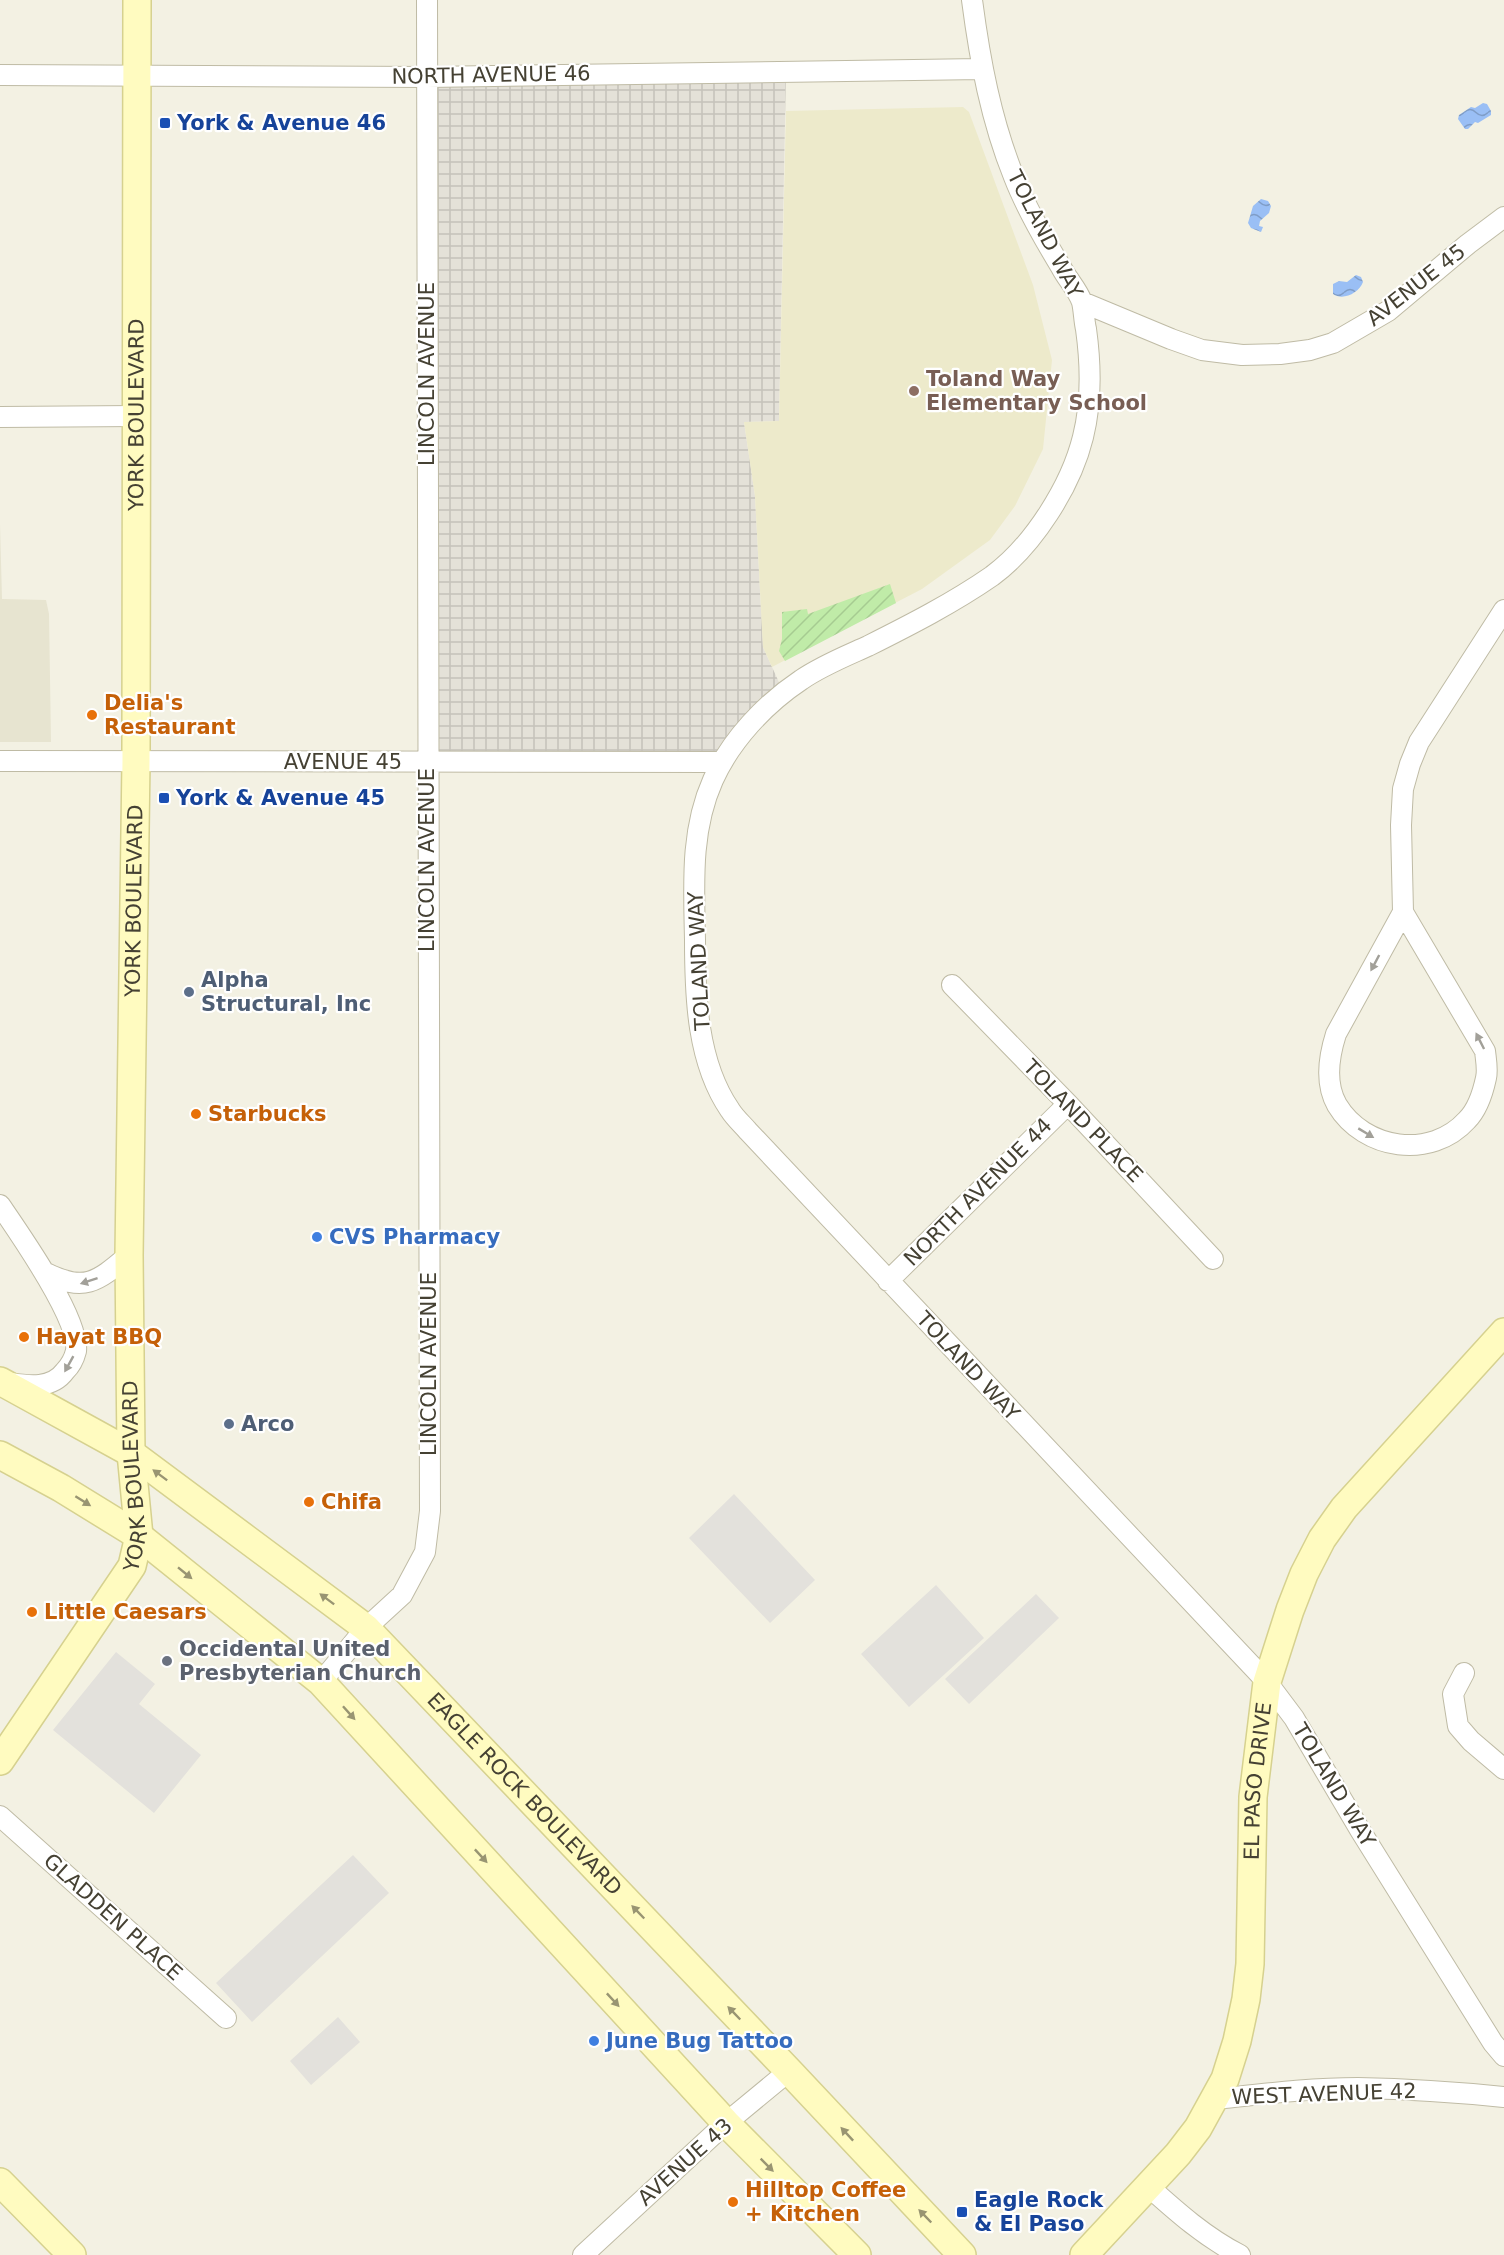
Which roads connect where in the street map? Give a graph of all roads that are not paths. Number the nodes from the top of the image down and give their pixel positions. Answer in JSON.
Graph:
{"nodes":[{"id":1,"x":137,"y":0,"type":"edge"},
{"id":2,"x":427,"y":0,"type":"edge"},
{"id":3,"x":972,"y":0,"type":"edge"},
{"id":4,"x":981,"y":69,"type":"junction"},
{"id":5,"x":137,"y":74,"type":"junction"},
{"id":6,"x":0,"y":75,"type":"edge"},
{"id":7,"x":427,"y":76,"type":"junction"},
{"id":8,"x":1504,"y":218,"type":"edge"},
{"id":9,"x":1082,"y":302,"type":"junction"},
{"id":10,"x":137,"y":416,"type":"junction"},
{"id":11,"x":0,"y":417,"type":"edge"},
{"id":12,"x":1504,"y":610,"type":"edge"},
{"id":13,"x":0,"y":761,"type":"edge"},
{"id":14,"x":136,"y":761,"type":"junction"},
{"id":15,"x":427,"y":762,"type":"junction"},
{"id":16,"x":722,"y":762,"type":"junction"},
{"id":17,"x":1403,"y":912,"type":"junction"},
{"id":18,"x":952,"y":985,"type":"dead end"},
{"id":19,"x":1068,"y":1104,"type":"junction"},
{"id":20,"x":0,"y":1205,"type":"edge"},
{"id":21,"x":129,"y":1255,"type":"junction"},
{"id":22,"x":1213,"y":1259,"type":"dead end"},
{"id":23,"x":44,"y":1272,"type":"junction"},
{"id":24,"x":888,"y":1281,"type":"junction"},
{"id":25,"x":1504,"y":1332,"type":"edge"},
{"id":26,"x":0,"y":1380,"type":"edge"},
{"id":27,"x":131,"y":1452,"type":"junction"},
{"id":28,"x":0,"y":1455,"type":"edge"},
{"id":29,"x":139,"y":1536,"type":"junction"},
{"id":30,"x":366,"y":1628,"type":"junction"},
{"id":31,"x":1464,"y":1673,"type":"dead end"},
{"id":32,"x":321,"y":1682,"type":"junction"},
{"id":33,"x":1267,"y":1682,"type":"junction"},
{"id":34,"x":0,"y":1761,"type":"edge"},
{"id":35,"x":1504,"y":1769,"type":"edge"},
{"id":36,"x":0,"y":1816,"type":"edge"},
{"id":37,"x":226,"y":2018,"type":"dead end"},
{"id":38,"x":1500,"y":2044,"type":"edge"},
{"id":39,"x":789,"y":2071,"type":"junction"},
{"id":40,"x":1504,"y":2097,"type":"edge"},
{"id":41,"x":1216,"y":2098,"type":"junction"},
{"id":42,"x":726,"y":2123,"type":"junction"},
{"id":43,"x":0,"y":2182,"type":"edge"},
{"id":44,"x":1148,"y":2186,"type":"junction"},
{"id":45,"x":72,"y":2255,"type":"edge"},
{"id":46,"x":583,"y":2255,"type":"edge"},
{"id":47,"x":858,"y":2255,"type":"edge"},
{"id":48,"x":962,"y":2255,"type":"edge"},
{"id":49,"x":1084,"y":2255,"type":"edge"},
{"id":50,"x":1240,"y":2255,"type":"edge"}],
"edges":[{"from":1,"to":5,"type":"main road","name":"YORK BOULEVARD"},
{"from":2,"to":7,"type":"street","name":"LINCOLN AVENUE"},
{"from":3,"to":4,"type":"street","name":"TOLAND WAY"},
{"from":4,"to":7,"type":"street","name":"NORTH AVENUE 46"},
{"from":4,"to":9,"type":"street","name":"TOLAND WAY"},
{"from":5,"to":6,"type":"street","name":"NORTH AVENUE 46"},
{"from":5,"to":7,"type":"street","name":"NORTH AVENUE 46"},
{"from":5,"to":10,"type":"main road","name":"YORK BOULEVARD"},
{"from":7,"to":15,"type":"street","name":"LINCOLN AVENUE"},
{"from":8,"to":9,"type":"street","name":"AVENUE 45"},
{"from":9,"to":16,"type":"street","name":"TOLAND WAY"},
{"from":10,"to":11,"type":"street"},
{"from":10,"to":14,"type":"main road","name":"YORK BOULEVARD"},
{"from":12,"to":17,"type":"street"},
{"from":13,"to":14,"type":"street","name":"AVENUE 45"},
{"from":14,"to":15,"type":"street","name":"AVENUE 45"},
{"from":14,"to":21,"type":"main road","name":"YORK BOULEVARD"},
{"from":15,"to":16,"type":"street","name":"AVENUE 45"},
{"from":15,"to":30,"type":"street","name":"LINCOLN AVENUE"},
{"from":16,"to":24,"type":"street","name":"TOLAND WAY"},
{"from":17,"to":17,"type":"street","one_way":true},
{"from":18,"to":19,"type":"street","name":"TOLAND PLACE"},
{"from":19,"to":22,"type":"street","name":"TOLAND PLACE"},
{"from":19,"to":24,"type":"street","name":"NORTH AVENUE 44"},
{"from":20,"to":23,"type":"street"},
{"from":21,"to":23,"type":"street","one_way":true},
{"from":21,"to":27,"type":"main road","name":"YORK BOULEVARD"},
{"from":23,"to":26,"type":"street","one_way":true},
{"from":24,"to":33,"type":"street","name":"TOLAND WAY"},
{"from":25,"to":33,"type":"main road","name":"EL PASO DRIVE"},
{"from":26,"to":27,"type":"main road","name":"EAGLE ROCK BOULEVARD"},
{"from":27,"to":29,"type":"main road","name":"YORK BOULEVARD"},
{"from":30,"to":27,"type":"main road","name":"EAGLE ROCK BOULEVARD","one_way":true},
{"from":28,"to":29,"type":"main road","one_way":true},
{"from":29,"to":32,"type":"main road","one_way":true},
{"from":29,"to":34,"type":"main road","name":"YORK BOULEVARD"},
{"from":30,"to":32,"type":"street","name":"LINCOLN AVENUE"},
{"from":39,"to":30,"type":"main road","name":"EAGLE ROCK BOULEVARD","one_way":true},
{"from":31,"to":35,"type":"street"},
{"from":32,"to":42,"type":"main road","one_way":true},
{"from":33,"to":38,"type":"street","name":"TOLAND WAY"},
{"from":33,"to":41,"type":"main road","name":"EL PASO DRIVE"},
{"from":36,"to":37,"type":"street","name":"GLADDEN PLACE"},
{"from":39,"to":42,"type":"street","name":"AVENUE 43"},
{"from":48,"to":39,"type":"main road","name":"EAGLE ROCK BOULEVARD","one_way":true},
{"from":40,"to":41,"type":"street","name":"WEST AVENUE 42"},
{"from":41,"to":44,"type":"main road","name":"EL PASO DRIVE"},
{"from":42,"to":46,"type":"street","name":"AVENUE 43"},
{"from":42,"to":47,"type":"main road","one_way":true},
{"from":43,"to":45,"type":"main road"},
{"from":44,"to":49,"type":"main road","name":"EL PASO DRIVE"},
{"from":44,"to":50,"type":"street"}]}
